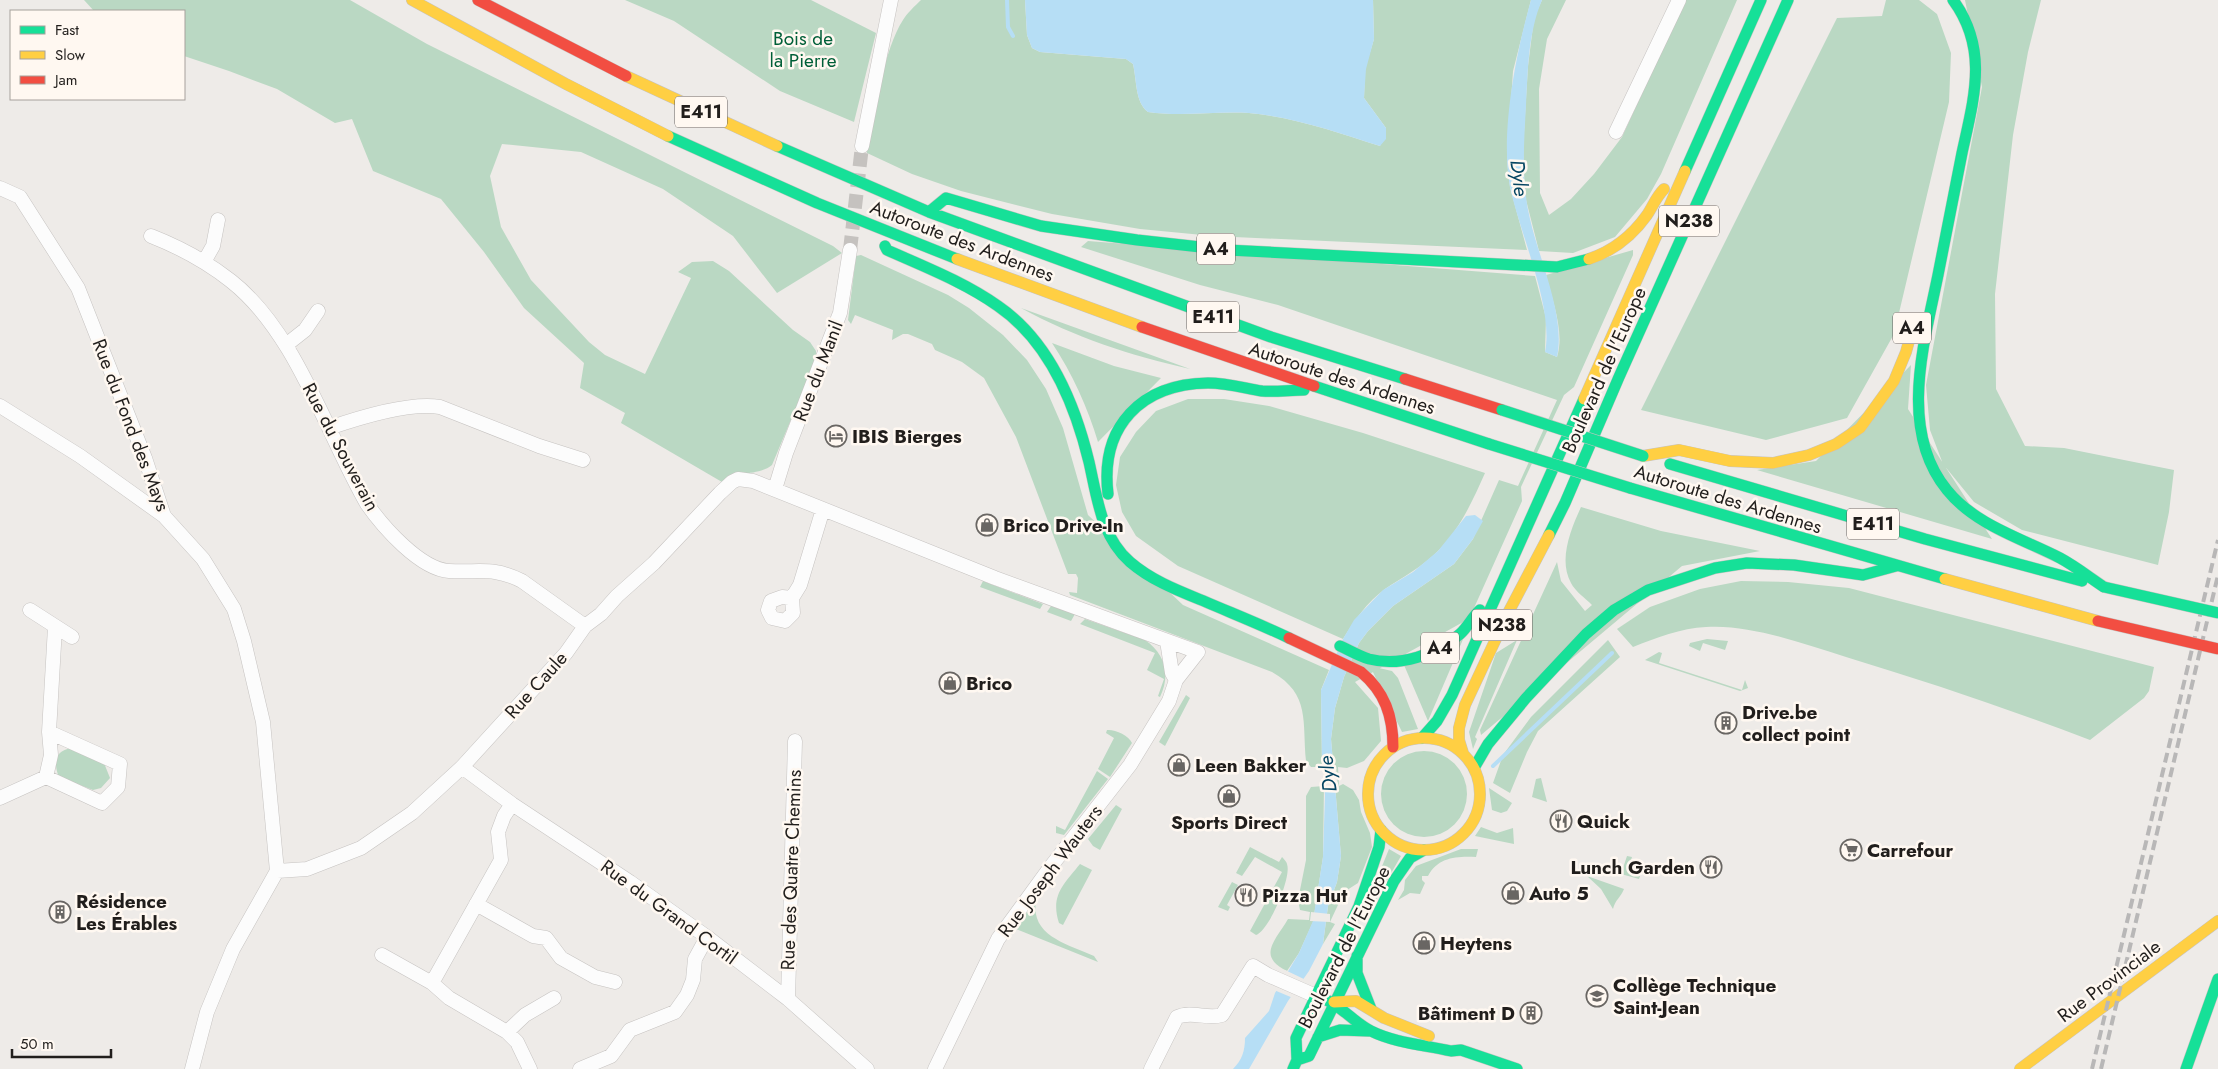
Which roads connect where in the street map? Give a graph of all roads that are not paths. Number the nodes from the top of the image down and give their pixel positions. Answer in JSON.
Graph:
{"nodes":[{"id":1,"x":412,"y":0,"type":"edge"},
{"id":2,"x":478,"y":0,"type":"edge"},
{"id":3,"x":891,"y":0,"type":"edge"},
{"id":4,"x":1680,"y":0,"type":"edge"},
{"id":5,"x":1761,"y":0,"type":"edge"},
{"id":6,"x":1773,"y":0,"type":"edge"},
{"id":7,"x":1788,"y":0,"type":"edge"},
{"id":8,"x":1953,"y":0,"type":"edge"},
{"id":9,"x":1795,"y":14,"type":"dead end"},
{"id":10,"x":1760,"y":64,"type":"junction"},
{"id":11,"x":1720,"y":92,"type":"junction"},
{"id":12,"x":1616,"y":132,"type":"dead end"},
{"id":13,"x":862,"y":146,"type":"tunnel mouth"},
{"id":14,"x":1684,"y":172,"type":"junction"},
{"id":15,"x":0,"y":188,"type":"edge"},
{"id":16,"x":929,"y":212,"type":"junction"},
{"id":17,"x":218,"y":220,"type":"dead end"},
{"id":18,"x":880,"y":228,"type":"junction"},
{"id":19,"x":151,"y":236,"type":"dead end"},
{"id":20,"x":850,"y":250,"type":"tunnel mouth"},
{"id":21,"x":204,"y":262,"type":"junction"},
{"id":22,"x":318,"y":311,"type":"dead end"},
{"id":23,"x":1914,"y":320,"type":"dead end"},
{"id":24,"x":286,"y":345,"type":"junction"},
{"id":25,"x":1319,"y":389,"type":"junction"},
{"id":26,"x":0,"y":406,"type":"edge"},
{"id":27,"x":329,"y":428,"type":"junction"},
{"id":28,"x":1643,"y":456,"type":"junction"},
{"id":29,"x":583,"y":460,"type":"dead end"},
{"id":30,"x":775,"y":489,"type":"junction"},
{"id":31,"x":823,"y":509,"type":"junction"},
{"id":32,"x":164,"y":516,"type":"junction"},
{"id":33,"x":1117,"y":522,"type":"dead end"},
{"id":34,"x":1896,"y":566,"type":"junction"},
{"id":35,"x":2104,"y":587,"type":"junction"},
{"id":36,"x":792,"y":598,"type":"dead end"},
{"id":37,"x":1494,"y":598,"type":"junction"},
{"id":38,"x":30,"y":610,"type":"dead end"},
{"id":39,"x":2218,"y":613,"type":"edge"},
{"id":40,"x":585,"y":626,"type":"junction"},
{"id":41,"x":55,"y":627,"type":"junction"},
{"id":42,"x":72,"y":637,"type":"dead end"},
{"id":43,"x":1167,"y":641,"type":"junction"},
{"id":44,"x":1333,"y":643,"type":"dead end"},
{"id":45,"x":2218,"y":649,"type":"edge"},
{"id":46,"x":1176,"y":680,"type":"junction"},
{"id":47,"x":49,"y":732,"type":"junction"},
{"id":48,"x":1422,"y":738,"type":"junction"},
{"id":49,"x":795,"y":741,"type":"dead end"},
{"id":50,"x":1393,"y":747,"type":"junction"},
{"id":51,"x":1462,"y":753,"type":"junction"},
{"id":52,"x":462,"y":767,"type":"junction"},
{"id":53,"x":1474,"y":768,"type":"junction"},
{"id":54,"x":46,"y":777,"type":"junction"},
{"id":55,"x":0,"y":798,"type":"edge"},
{"id":56,"x":512,"y":804,"type":"junction"},
{"id":57,"x":1381,"y":830,"type":"junction"},
{"id":58,"x":1424,"y":850,"type":"junction"},
{"id":59,"x":277,"y":871,"type":"junction"},
{"id":60,"x":476,"y":904,"type":"junction"},
{"id":61,"x":2217,"y":925,"type":"edge"},
{"id":62,"x":707,"y":937,"type":"junction"},
{"id":63,"x":382,"y":955,"type":"dead end"},
{"id":64,"x":1357,"y":956,"type":"junction"},
{"id":65,"x":2218,"y":979,"type":"edge"},
{"id":66,"x":614,"y":982,"type":"dead end"},
{"id":67,"x":432,"y":983,"type":"junction"},
{"id":68,"x":1316,"y":996,"type":"junction"},
{"id":69,"x":2215,"y":996,"type":"edge"},
{"id":70,"x":554,"y":998,"type":"dead end"},
{"id":71,"x":788,"y":999,"type":"junction"},
{"id":72,"x":1334,"y":1002,"type":"junction"},
{"id":73,"x":1371,"y":1009,"type":"junction"},
{"id":74,"x":1369,"y":1030,"type":"junction"},
{"id":75,"x":507,"y":1032,"type":"junction"},
{"id":76,"x":1318,"y":1037,"type":"junction"},
{"id":77,"x":1461,"y":1050,"type":"junction"},
{"id":78,"x":1295,"y":1064,"type":"edge"},
{"id":79,"x":588,"y":1068,"type":"edge"},
{"id":80,"x":192,"y":1069,"type":"edge"},
{"id":81,"x":530,"y":1069,"type":"edge"},
{"id":82,"x":867,"y":1069,"type":"edge"},
{"id":83,"x":935,"y":1069,"type":"edge"},
{"id":84,"x":1151,"y":1069,"type":"edge"},
{"id":85,"x":1517,"y":1069,"type":"edge"},
{"id":86,"x":2020,"y":1069,"type":"edge"},
{"id":87,"x":2186,"y":1069,"type":"edge"}],
"edges":[{"from":1,"to":18,"type":"main road","name":"Autoroute des Ardennes","number":"E411"},
{"from":2,"to":16,"type":"main road","name":"Autoroute des Ardennes","number":"E411"},
{"from":3,"to":13,"type":"street"},
{"from":4,"to":12,"type":"street"},
{"from":5,"to":11,"type":"main road","name":"Boulevard de l'Europe","number":"N238"},
{"from":6,"to":11,"type":"main road"},
{"from":7,"to":10,"type":"main road","name":"Boulevard de l'Europe","number":"N238"},
{"from":8,"to":35,"type":"main road","number":"A4"},
{"from":9,"to":10,"type":"main road"},
{"from":10,"to":51,"type":"main road","name":"Boulevard de l'Europe","number":"N238"},
{"from":11,"to":14,"type":"main road","name":"Boulevard de l'Europe","number":"N238"},
{"from":14,"to":16,"type":"main road","number":"A4"},
{"from":14,"to":37,"type":"main road","name":"Boulevard de l'Europe","number":"N238"},
{"from":15,"to":32,"type":"street","name":"Rue du Fond des Mays"},
{"from":16,"to":28,"type":"main road","name":"Autoroute des Ardennes","number":"E411","bridge":true},
{"from":17,"to":21,"type":"street"},
{"from":18,"to":25,"type":"main road","name":"Autoroute des Ardennes","number":"E411"},
{"from":18,"to":50,"type":"main road"},
{"from":19,"to":21,"type":"street","name":"Rue du Souverain"},
{"from":20,"to":30,"type":"street","name":"Rue du Manil"},
{"from":21,"to":24,"type":"street","name":"Rue du Souverain"},
{"from":22,"to":24,"type":"street"},
{"from":23,"to":28,"type":"main road","number":"A4"},
{"from":24,"to":27,"type":"street","name":"Rue du Souverain"},
{"from":25,"to":33,"type":"main road"},
{"from":25,"to":34,"type":"main road","name":"Autoroute des Ardennes","number":"E411","bridge":true},
{"from":26,"to":32,"type":"street"},
{"from":27,"to":29,"type":"street"},
{"from":27,"to":40,"type":"street","name":"Rue du Souverain"},
{"from":28,"to":35,"type":"main road","name":"Autoroute des Ardennes","number":"E411"},
{"from":30,"to":31,"type":"street","name":"Rue Joseph Wauters"},
{"from":30,"to":40,"type":"street","name":"Rue Caule"},
{"from":31,"to":36,"type":"street"},
{"from":31,"to":43,"type":"street","name":"Rue Joseph Wauters"},
{"from":32,"to":59,"type":"street","name":"Rue du Fond des Mays"},
{"from":34,"to":45,"type":"main road","name":"Autoroute des Ardennes","number":"E411","bridge":true},
{"from":34,"to":53,"type":"main road"},
{"from":35,"to":39,"type":"main road","name":"Autoroute des Ardennes","number":"E411","bridge":true},
{"from":37,"to":44,"type":"main road","number":"A4"},
{"from":37,"to":48,"type":"main road","name":"Boulevard de l'Europe","number":"N238"},
{"from":38,"to":41,"type":"street"},
{"from":40,"to":52,"type":"street","name":"Rue Caule"},
{"from":41,"to":42,"type":"street"},
{"from":41,"to":47,"type":"street"},
{"from":43,"to":46,"type":"street"},
{"from":43,"to":46,"type":"street","name":"Rue Joseph Wauters"},
{"from":46,"to":83,"type":"street","name":"Rue Joseph Wauters"},
{"from":47,"to":54,"type":"street"},
{"from":47,"to":54,"type":"street"},
{"from":48,"to":50,"type":"main road","name":"Boulevard de l'Europe"},
{"from":48,"to":51,"type":"main road","name":"Boulevard de l'Europe"},
{"from":49,"to":71,"type":"street","name":"Rue des Quatre Chemins"},
{"from":50,"to":57,"type":"main road","name":"Boulevard de l'Europe"},
{"from":51,"to":53,"type":"main road","name":"Boulevard de l'Europe"},
{"from":52,"to":56,"type":"street","name":"Rue du Grand Cortil"},
{"from":52,"to":59,"type":"street","name":"Rue Caule"},
{"from":53,"to":58,"type":"main road","name":"Boulevard de l'Europe"},
{"from":54,"to":55,"type":"street"},
{"from":56,"to":60,"type":"street"},
{"from":56,"to":62,"type":"street","name":"Rue du Grand Cortil"},
{"from":57,"to":58,"type":"main road","name":"Boulevard de l'Europe"},
{"from":57,"to":68,"type":"main road","name":"Boulevard de l'Europe"},
{"from":58,"to":64,"type":"main road","name":"Boulevard de l'Europe"},
{"from":59,"to":80,"type":"street"},
{"from":60,"to":66,"type":"street"},
{"from":60,"to":67,"type":"street"},
{"from":61,"to":86,"type":"main road","name":"Rue Provinciale"},
{"from":62,"to":71,"type":"street","name":"Rue du Grand Cortil"},
{"from":62,"to":79,"type":"street"},
{"from":63,"to":67,"type":"street"},
{"from":64,"to":72,"type":"main road","name":"Boulevard de l'Europe"},
{"from":64,"to":73,"type":"main road"},
{"from":65,"to":69,"type":"main road"},
{"from":67,"to":75,"type":"street"},
{"from":68,"to":72,"type":"main road"},
{"from":68,"to":78,"type":"main road","name":"Boulevard de l'Europe"},
{"from":68,"to":84,"type":"street"},
{"from":69,"to":87,"type":"main road"},
{"from":70,"to":75,"type":"street"},
{"from":71,"to":82,"type":"street","name":"Rue du Grand Cortil"},
{"from":72,"to":73,"type":"main road"},
{"from":72,"to":74,"type":"main road"},
{"from":72,"to":76,"type":"main road","name":"Boulevard de l'Europe"},
{"from":73,"to":77,"type":"main road"},
{"from":74,"to":76,"type":"main road"},
{"from":74,"to":77,"type":"main road"},
{"from":75,"to":81,"type":"street"},
{"from":76,"to":78,"type":"main road","name":"Boulevard de l'Europe"},
{"from":77,"to":85,"type":"main road"}]}
